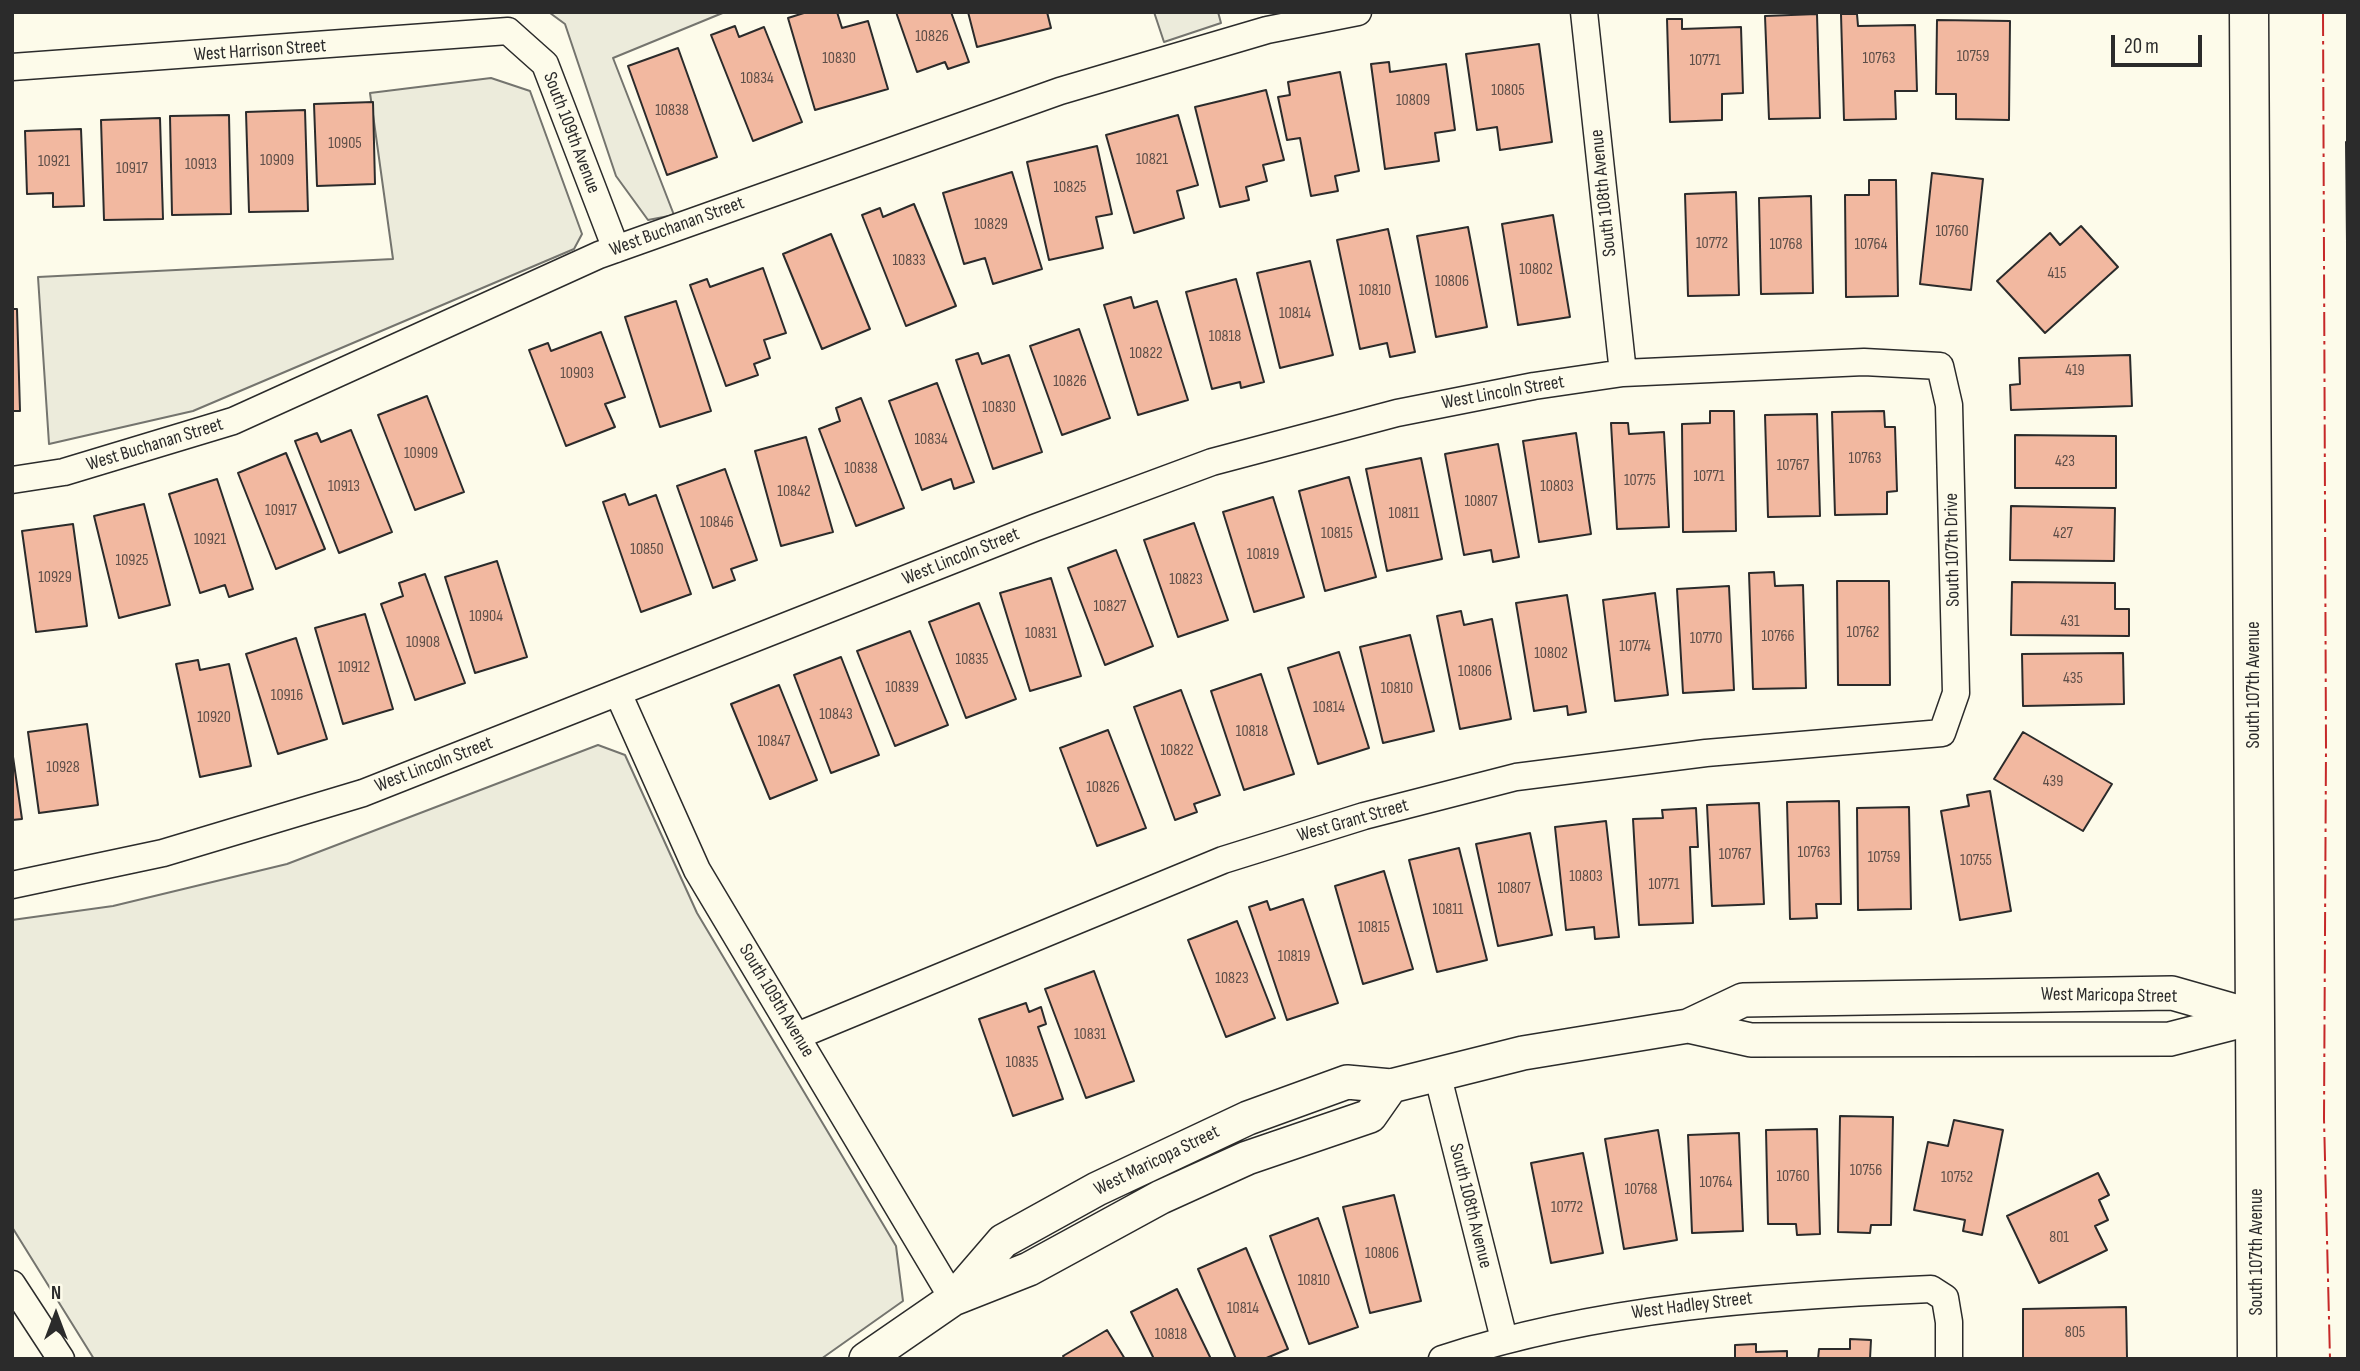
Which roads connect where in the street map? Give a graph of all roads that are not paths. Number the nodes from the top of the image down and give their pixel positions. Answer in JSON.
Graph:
{"nodes":[{"id":1,"x":1358,"y":12,"type":"edge"},
{"id":2,"x":1584,"y":12,"type":"edge"},
{"id":3,"x":2249,"y":12,"type":"edge"},
{"id":4,"x":508,"y":31,"type":"joint"},
{"id":5,"x":12,"y":67,"type":"edge"},
{"id":6,"x":615,"y":249,"type":"junction"},
{"id":7,"x":1940,"y":366,"type":"joint"},
{"id":8,"x":1623,"y":373,"type":"junction"},
{"id":9,"x":12,"y":480,"type":"edge"},
{"id":10,"x":618,"y":693,"type":"junction"},
{"id":11,"x":1942,"y":733,"type":"joint"},
{"id":12,"x":12,"y":885,"type":"edge"},
{"id":13,"x":2256,"y":1017,"type":"junction"},
{"id":14,"x":1688,"y":1026,"type":"junction"},
{"id":15,"x":797,"y":1036,"type":"junction"},
{"id":16,"x":1437,"y":1073,"type":"junction"},
{"id":17,"x":12,"y":1284,"type":"edge"},
{"id":18,"x":953,"y":1298,"type":"junction"},
{"id":19,"x":1504,"y":1339,"type":"junction"},
{"id":20,"x":61,"y":1359,"type":"edge"},
{"id":21,"x":866,"y":1359,"type":"edge"},
{"id":22,"x":1442,"y":1359,"type":"edge"},
{"id":23,"x":1949,"y":1359,"type":"edge"},
{"id":24,"x":2258,"y":1359,"type":"edge"}],
"edges":[{"from":1,"to":6,"type":"street","name":"West Buchanan Street"},
{"from":2,"to":8,"type":"street","name":"South 108th Avenue"},
{"from":3,"to":13,"type":"main road","name":"South 107th Avenue"},
{"from":4,"to":5,"type":"street","name":"West Harrison Street"},
{"from":4,"to":6,"type":"street","name":"South 109th Avenue"},
{"from":6,"to":9,"type":"street","name":"West Buchanan Street"},
{"from":7,"to":8,"type":"street","name":"West Lincoln Street"},
{"from":7,"to":11,"type":"street","name":"South 107th Drive"},
{"from":8,"to":10,"type":"street","name":"West Lincoln Street"},
{"from":10,"to":12,"type":"street","name":"West Lincoln Street"},
{"from":10,"to":15,"type":"street","name":"South 109th Avenue"},
{"from":11,"to":15,"type":"street","name":"West Grant Street"},
{"from":13,"to":14,"type":"street","name":"West Maricopa Street"},
{"from":13,"to":14,"type":"street","name":"West Maricopa Street"},
{"from":13,"to":24,"type":"main road","name":"South 107th Avenue"},
{"from":14,"to":16,"type":"street","name":"West Maricopa Street"},
{"from":15,"to":18,"type":"street","name":"South 109th Avenue"},
{"from":16,"to":18,"type":"street","name":"West Maricopa Street"},
{"from":16,"to":19,"type":"street","name":"South 108th Avenue"},
{"from":17,"to":20,"type":"street"},
{"from":18,"to":21,"type":"street","name":"West Maricopa Street"},
{"from":19,"to":22,"type":"street","name":"West Hadley Street"},
{"from":19,"to":23,"type":"street","name":"West Hadley Street"}]}
